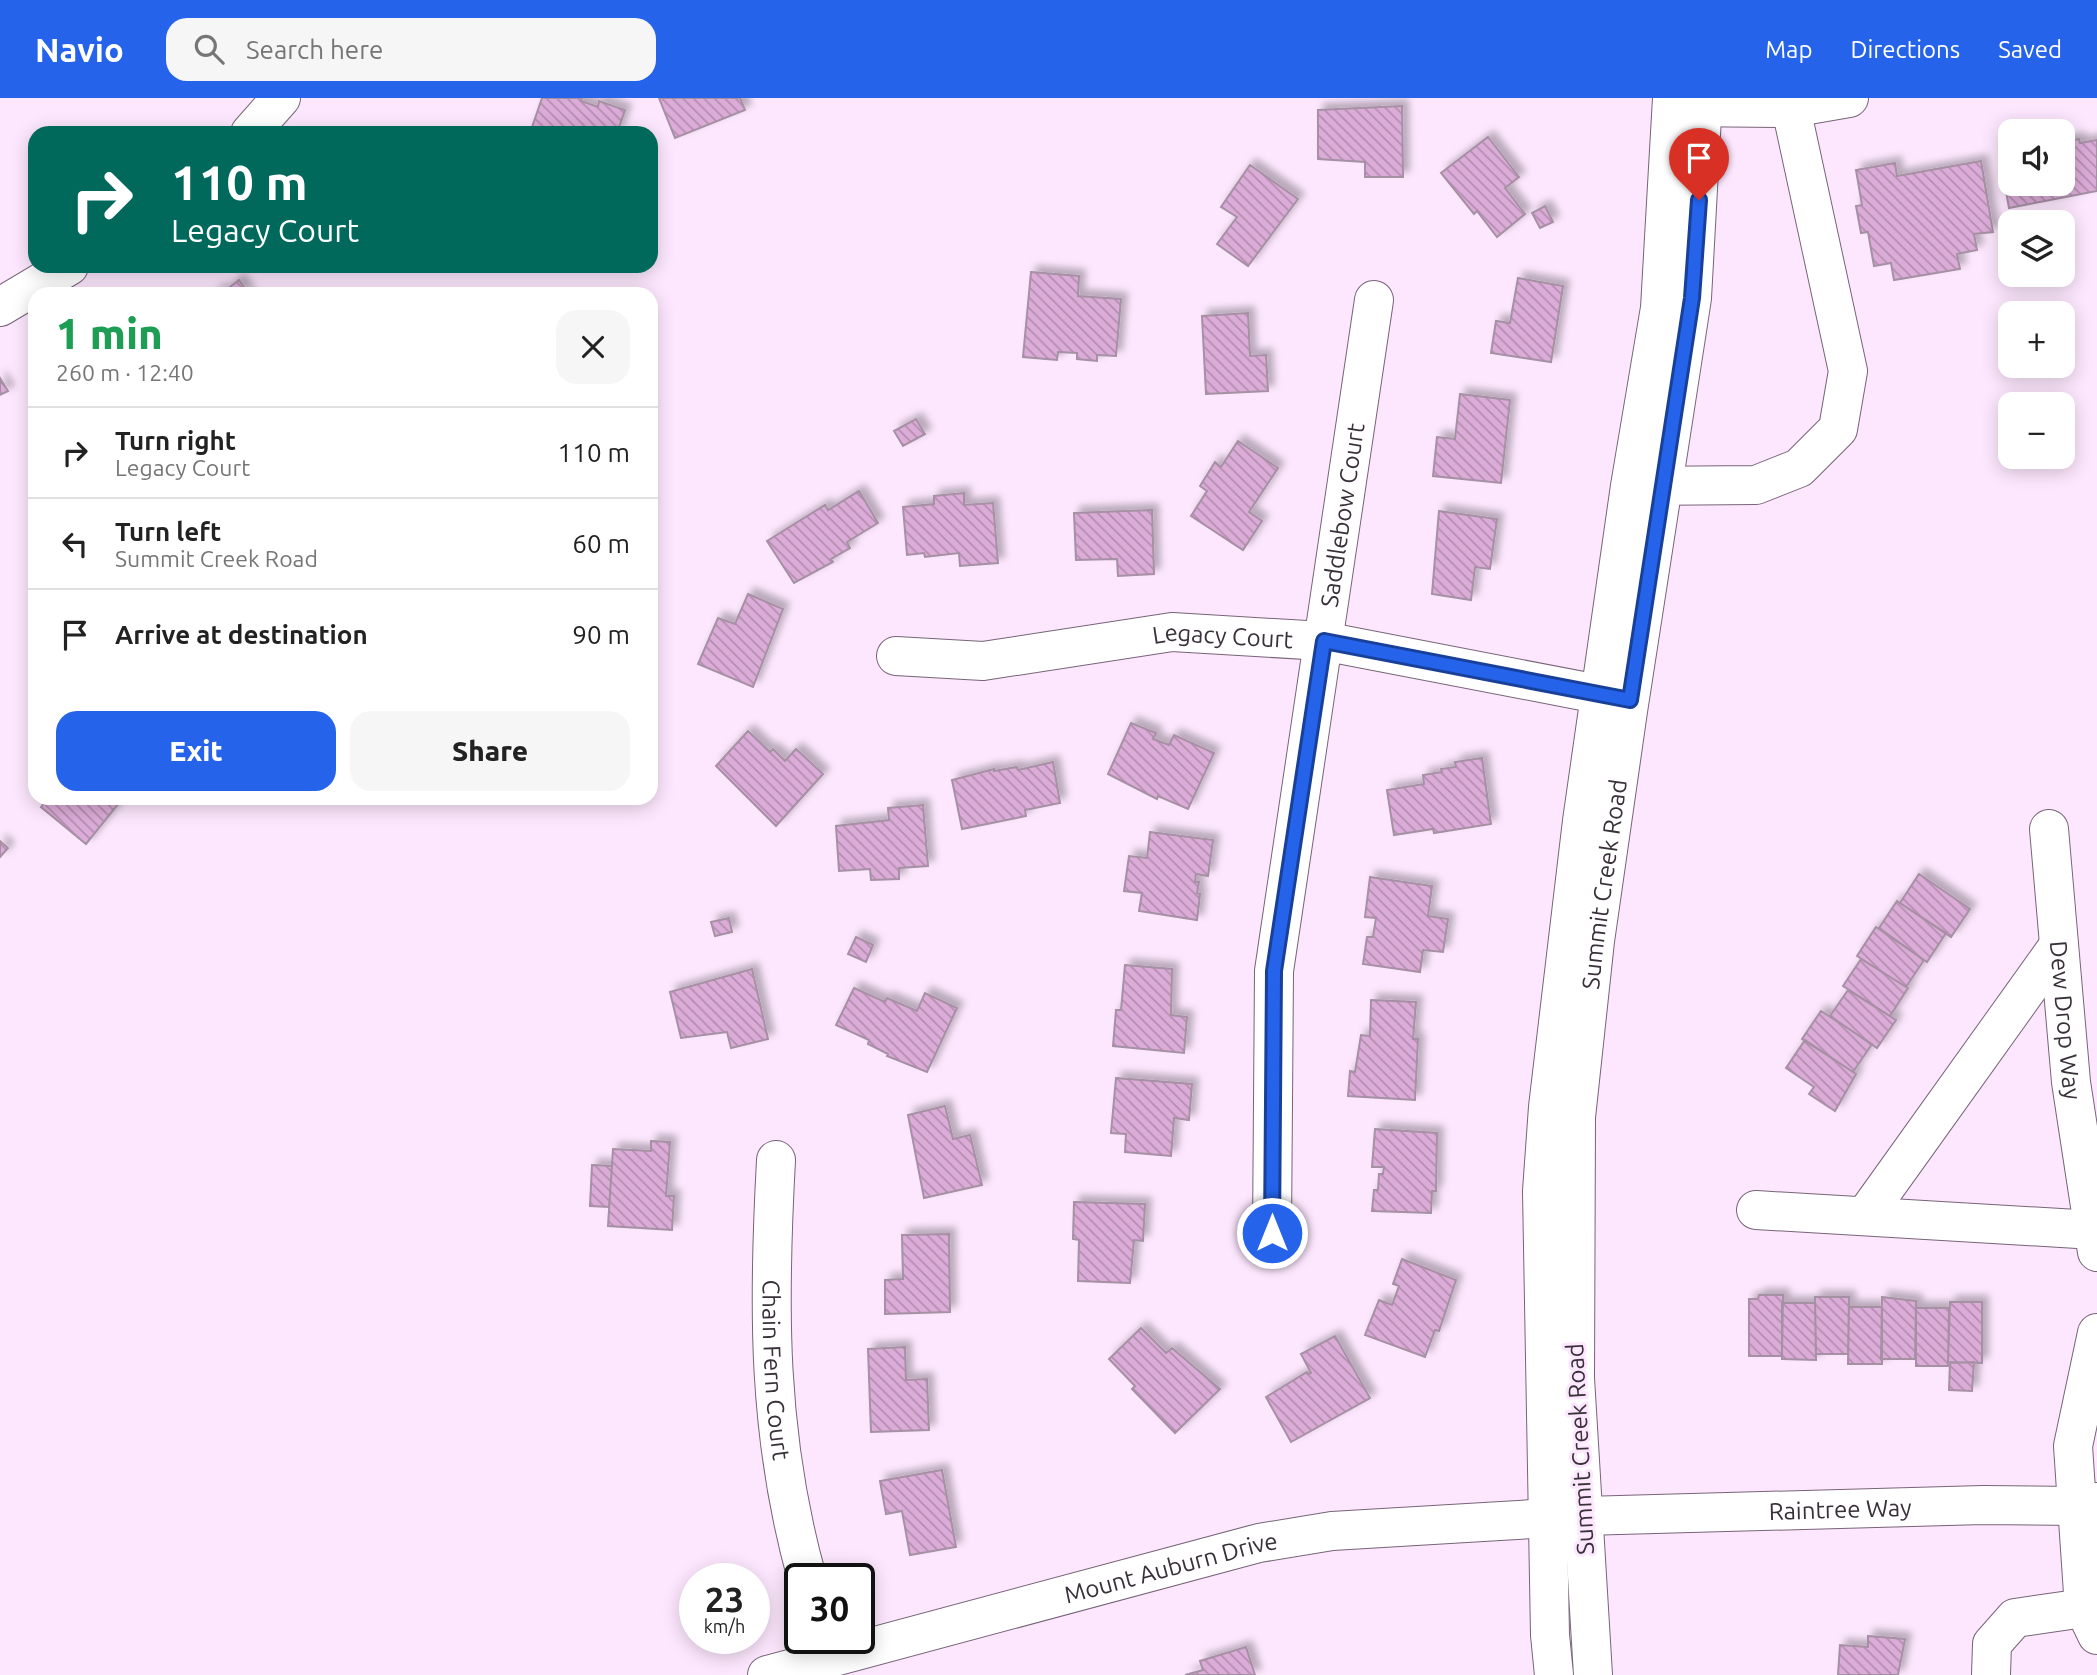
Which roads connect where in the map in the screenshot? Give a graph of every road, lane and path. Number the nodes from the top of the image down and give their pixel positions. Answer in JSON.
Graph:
{"nodes":[{"id":1,"x":281,"y":98,"type":"edge"},
{"id":2,"x":1849,"y":98,"type":"edge"},
{"id":3,"x":1688,"y":103,"type":"edge"},
{"id":4,"x":1790,"y":108,"type":"junction"},
{"id":5,"x":256,"y":126,"type":"edge"},
{"id":6,"x":57,"y":273,"type":"edge"},
{"id":7,"x":34,"y":287,"type":"edge"},
{"id":8,"x":28,"y":290,"type":"edge"},
{"id":9,"x":1374,"y":300,"type":"dead end"},
{"id":10,"x":0,"y":307,"type":"edge"},
{"id":11,"x":1647,"y":487,"type":"junction"},
{"id":12,"x":1324,"y":641,"type":"junction"},
{"id":13,"x":896,"y":656,"type":"dead end"},
{"id":14,"x":1615,"y":697,"type":"junction"},
{"id":15,"x":2049,"y":829,"type":"dead end"},
{"id":16,"x":2059,"y":945,"type":"junction"},
{"id":17,"x":776,"y":1160,"type":"dead end"},
{"id":18,"x":1756,"y":1210,"type":"dead end"},
{"id":19,"x":1865,"y":1216,"type":"junction"},
{"id":20,"x":1272,"y":1233,"type":"dead end"},
{"id":21,"x":2095,"y":1241,"type":"edge"},
{"id":22,"x":2097,"y":1334,"type":"edge"},
{"id":23,"x":2086,"y":1504,"type":"edge"},
{"id":24,"x":1566,"y":1517,"type":"junction"},
{"id":25,"x":803,"y":1563,"type":"edge"},
{"id":26,"x":2091,"y":1622,"type":"edge"},
{"id":27,"x":875,"y":1637,"type":"edge"},
{"id":28,"x":814,"y":1654,"type":"edge"},
{"id":29,"x":766,"y":1675,"type":"edge"},
{"id":30,"x":1553,"y":1675,"type":"edge"},
{"id":31,"x":1593,"y":1675,"type":"edge"},
{"id":32,"x":1991,"y":1675,"type":"edge"}],
"edges":[{"from":1,"to":5,"type":"street"},
{"from":2,"to":4,"type":"street"},
{"from":3,"to":4,"type":"street"},
{"from":3,"to":11,"type":"street","name":"Summit Creek Road"},
{"from":4,"to":11,"type":"street"},
{"from":6,"to":7,"type":"street"},
{"from":8,"to":10,"type":"street"},
{"from":9,"to":12,"type":"street","name":"Saddlebow Court"},
{"from":11,"to":14,"type":"street","name":"Summit Creek Road"},
{"from":12,"to":13,"type":"street","name":"Legacy Court"},
{"from":12,"to":14,"type":"street","name":"Legacy Court"},
{"from":12,"to":20,"type":"street","name":"Saddlebow Court"},
{"from":14,"to":24,"type":"street","name":"Summit Creek Road"},
{"from":15,"to":16,"type":"street","name":"Dew Drop Way"},
{"from":16,"to":19,"type":"street"},
{"from":16,"to":21,"type":"street","name":"Dew Drop Way"},
{"from":17,"to":25,"type":"street","name":"Chain Fern Court"},
{"from":18,"to":19,"type":"street"},
{"from":19,"to":21,"type":"street"},
{"from":22,"to":23,"type":"street"},
{"from":23,"to":24,"type":"street","name":"Raintree Way"},
{"from":23,"to":26,"type":"street"},
{"from":24,"to":27,"type":"street","name":"Mount Auburn Drive"},
{"from":24,"to":30,"type":"street","name":"Summit Creek Road"},
{"from":24,"to":31,"type":"street","name":"Summit Creek Road"},
{"from":26,"to":32,"type":"street"},
{"from":28,"to":29,"type":"street","name":"Mount Auburn Drive"}]}
